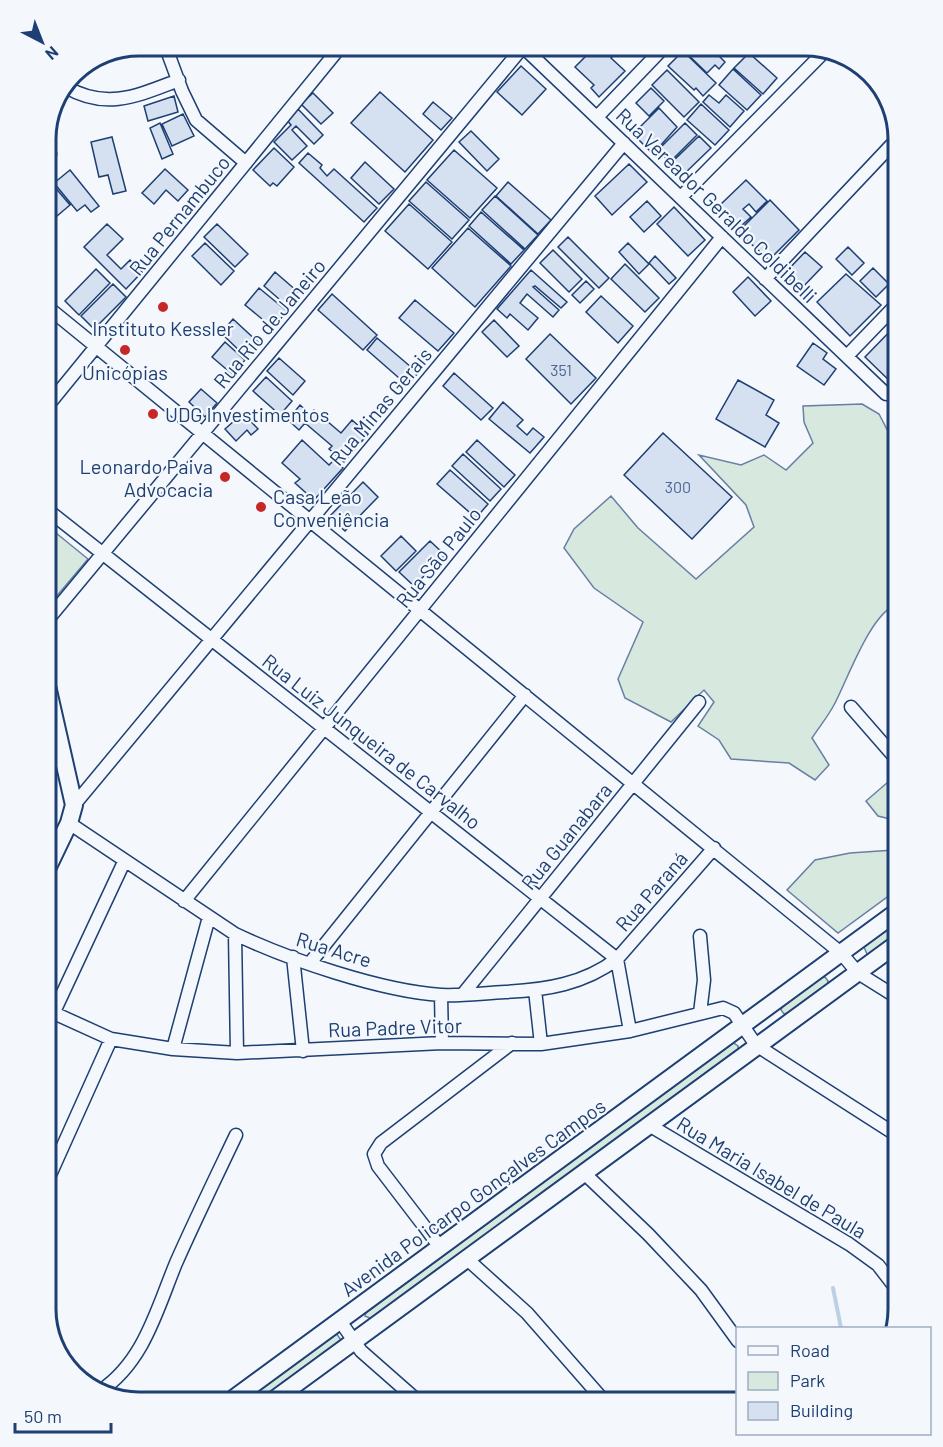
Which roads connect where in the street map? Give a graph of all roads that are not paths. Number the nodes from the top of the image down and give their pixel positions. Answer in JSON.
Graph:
{"nodes":[{"id":1,"x":169,"y":56,"type":"edge"},
{"id":2,"x":333,"y":56,"type":"edge"},
{"id":3,"x":514,"y":56,"type":"edge"},
{"id":4,"x":533,"y":56,"type":"edge"},
{"id":5,"x":655,"y":56,"type":"edge"},
{"id":6,"x":819,"y":57,"type":"edge"},
{"id":7,"x":179,"y":80,"type":"junction"},
{"id":8,"x":72,"y":90,"type":"edge"},
{"id":9,"x":597,"y":117,"type":"junction"},
{"id":10,"x":624,"y":143,"type":"junction"},
{"id":11,"x":888,"y":149,"type":"edge"},
{"id":12,"x":246,"y":163,"type":"junction"},
{"id":13,"x":681,"y":197,"type":"junction"},
{"id":14,"x":722,"y":237,"type":"junction"},
{"id":15,"x":765,"y":279,"type":"junction"},
{"id":16,"x":888,"y":313,"type":"edge"},
{"id":17,"x":56,"y":314,"type":"edge"},
{"id":18,"x":96,"y":347,"type":"junction"},
{"id":19,"x":847,"y":356,"type":"junction"},
{"id":20,"x":56,"y":393,"type":"edge"},
{"id":21,"x":886,"y":394,"type":"dead end"},
{"id":22,"x":203,"y":433,"type":"junction"},
{"id":23,"x":56,"y":517,"type":"edge"},
{"id":24,"x":310,"y":520,"type":"junction"},
{"id":25,"x":102,"y":555,"type":"junction"},
{"id":26,"x":56,"y":610,"type":"edge"},
{"id":27,"x":420,"y":610,"type":"junction"},
{"id":28,"x":211,"y":640,"type":"junction"},
{"id":29,"x":525,"y":695,"type":"junction"},
{"id":30,"x":699,"y":702,"type":"dead end"},
{"id":31,"x":851,"y":707,"type":"dead end"},
{"id":32,"x":56,"y":726,"type":"edge"},
{"id":33,"x":324,"y":729,"type":"junction"},
{"id":34,"x":888,"y":749,"type":"edge"},
{"id":35,"x":634,"y":784,"type":"junction"},
{"id":36,"x":74,"y":805,"type":"junction"},
{"id":37,"x":431,"y":812,"type":"junction"},
{"id":38,"x":69,"y":823,"type":"junction"},
{"id":39,"x":714,"y":849,"type":"junction"},
{"id":40,"x":56,"y":850,"type":"edge"},
{"id":41,"x":124,"y":862,"type":"junction"},
{"id":42,"x":541,"y":899,"type":"junction"},
{"id":43,"x":184,"y":901,"type":"junction"},
{"id":44,"x":209,"y":917,"type":"junction"},
{"id":45,"x":888,"y":918,"type":"edge"},
{"id":46,"x":235,"y":934,"type":"junction"},
{"id":47,"x":700,"y":936,"type":"dead end"},
{"id":48,"x":888,"y":950,"type":"edge"},
{"id":49,"x":841,"y":953,"type":"junction"},
{"id":50,"x":293,"y":957,"type":"junction"},
{"id":51,"x":617,"y":958,"type":"junction"},
{"id":52,"x":310,"y":963,"type":"junction"},
{"id":53,"x":858,"y":973,"type":"junction"},
{"id":54,"x":536,"y":990,"type":"junction"},
{"id":55,"x":888,"y":992,"type":"edge"},
{"id":56,"x":441,"y":994,"type":"junction"},
{"id":57,"x":463,"y":994,"type":"junction"},
{"id":58,"x":56,"y":998,"type":"edge"},
{"id":59,"x":700,"y":1013,"type":"junction"},
{"id":60,"x":56,"y":1015,"type":"edge"},
{"id":61,"x":742,"y":1025,"type":"junction"},
{"id":62,"x":630,"y":1031,"type":"junction"},
{"id":63,"x":111,"y":1039,"type":"junction"},
{"id":64,"x":442,"y":1043,"type":"junction"},
{"id":65,"x":512,"y":1043,"type":"junction"},
{"id":66,"x":541,"y":1044,"type":"junction"},
{"id":67,"x":756,"y":1046,"type":"junction"},
{"id":68,"x":173,"y":1049,"type":"junction"},
{"id":69,"x":303,"y":1051,"type":"junction"},
{"id":70,"x":237,"y":1053,"type":"junction"},
{"id":71,"x":649,"y":1125,"type":"junction"},
{"id":72,"x":888,"y":1130,"type":"edge"},
{"id":73,"x":236,"y":1135,"type":"dead end"},
{"id":74,"x":56,"y":1161,"type":"edge"},
{"id":75,"x":584,"y":1173,"type":"junction"},
{"id":76,"x":440,"y":1247,"type":"junction"},
{"id":77,"x":467,"y":1259,"type":"junction"},
{"id":78,"x":888,"y":1277,"type":"edge"},
{"id":79,"x":340,"y":1321,"type":"junction"},
{"id":80,"x":736,"y":1338,"type":"edge"},
{"id":81,"x":354,"y":1341,"type":"junction"},
{"id":82,"x":106,"y":1385,"type":"edge"},
{"id":83,"x":244,"y":1391,"type":"edge"},
{"id":84,"x":286,"y":1391,"type":"edge"},
{"id":85,"x":407,"y":1391,"type":"edge"},
{"id":86,"x":596,"y":1392,"type":"edge"}],
"edges":[{"from":1,"to":7,"type":"street"},
{"from":2,"to":12,"type":"street","name":"Rua Pernambuco"},
{"from":3,"to":22,"type":"street","name":"Rua Rio de Janeiro"},
{"from":4,"to":9,"type":"street","name":"Rua Vereador Geraldo Coldibelli"},
{"from":5,"to":9,"type":"street"},
{"from":6,"to":13,"type":"street"},
{"from":7,"to":8,"type":"street"},
{"from":7,"to":12,"type":"street"},
{"from":9,"to":10,"type":"street","name":"Rua Vereador Geraldo Coldibelli"},
{"from":10,"to":13,"type":"street","name":"Rua Vereador Geraldo Coldibelli"},
{"from":10,"to":24,"type":"street","name":"Rua Minas Gerais"},
{"from":11,"to":15,"type":"street"},
{"from":12,"to":18,"type":"street","name":"Rua Pernambuco"},
{"from":13,"to":14,"type":"street","name":"Rua Vereador Geraldo Coldibelli"},
{"from":14,"to":15,"type":"street","name":"Rua Vereador Geraldo Coldibelli"},
{"from":14,"to":27,"type":"street","name":"Rua São Paulo"},
{"from":15,"to":19,"type":"street","name":"Rua Vereador Geraldo Coldibelli"},
{"from":16,"to":19,"type":"street"},
{"from":17,"to":18,"type":"street"},
{"from":18,"to":20,"type":"street","name":"Rua Pernambuco"},
{"from":18,"to":22,"type":"street"},
{"from":19,"to":21,"type":"street","name":"Rua Vereador Geraldo Coldibelli"},
{"from":22,"to":24,"type":"street"},
{"from":22,"to":25,"type":"street","name":"Rua Rio de Janeiro"},
{"from":23,"to":25,"type":"street","name":"Rua Luiz Junqueira de Carvalho"},
{"from":24,"to":27,"type":"street"},
{"from":24,"to":28,"type":"street","name":"Rua Minas Gerais"},
{"from":25,"to":26,"type":"street","name":"Rua Rio de Janeiro"},
{"from":25,"to":28,"type":"street","name":"Rua Luiz Junqueira de Carvalho"},
{"from":27,"to":29,"type":"street"},
{"from":27,"to":33,"type":"street","name":"Rua São Paulo"},
{"from":28,"to":33,"type":"street","name":"Rua Luiz Junqueira de Carvalho"},
{"from":28,"to":36,"type":"street","name":"Rua Minas Gerais"},
{"from":29,"to":35,"type":"street"},
{"from":29,"to":37,"type":"street"},
{"from":30,"to":35,"type":"street","name":"Rua Guanabara"},
{"from":31,"to":34,"type":"street"},
{"from":32,"to":36,"type":"street"},
{"from":33,"to":37,"type":"street","name":"Rua Luiz Junqueira de Carvalho"},
{"from":33,"to":43,"type":"street","name":"Rua São Paulo"},
{"from":35,"to":39,"type":"street"},
{"from":35,"to":42,"type":"street","name":"Rua Guanabara"},
{"from":36,"to":38,"type":"street"},
{"from":37,"to":42,"type":"street","name":"Rua Luiz Junqueira de Carvalho"},
{"from":37,"to":52,"type":"street"},
{"from":38,"to":40,"type":"street"},
{"from":38,"to":41,"type":"street","name":"Rua Acre"},
{"from":39,"to":49,"type":"street"},
{"from":39,"to":51,"type":"street","name":"Rua Paraná"},
{"from":41,"to":43,"type":"street","name":"Rua Acre"},
{"from":41,"to":58,"type":"street"},
{"from":42,"to":51,"type":"street","name":"Rua Luiz Junqueira de Carvalho"},
{"from":42,"to":57,"type":"street","name":"Rua Guanabara"},
{"from":43,"to":44,"type":"street","name":"Rua Acre"},
{"from":44,"to":46,"type":"street","name":"Rua Acre"},
{"from":44,"to":68,"type":"street"},
{"from":45,"to":49,"type":"street","name":"Avenida Policarpo Gonçalves Campos"},
{"from":46,"to":50,"type":"street","name":"Rua Acre"},
{"from":46,"to":70,"type":"street"},
{"from":47,"to":59,"type":"street"},
{"from":48,"to":53,"type":"street"},
{"from":49,"to":53,"type":"street"},
{"from":49,"to":61,"type":"street","name":"Avenida Policarpo Gonçalves Campos"},
{"from":50,"to":52,"type":"street","name":"Rua Acre"},
{"from":50,"to":69,"type":"street"},
{"from":51,"to":54,"type":"street","name":"Rua Acre"},
{"from":51,"to":62,"type":"street"},
{"from":52,"to":56,"type":"street","name":"Rua Acre"},
{"from":53,"to":55,"type":"street"},
{"from":53,"to":67,"type":"street"},
{"from":54,"to":57,"type":"street","name":"Rua Acre"},
{"from":54,"to":66,"type":"street"},
{"from":56,"to":57,"type":"street","name":"Rua Acre"},
{"from":56,"to":64,"type":"street"},
{"from":59,"to":61,"type":"street","name":"Rua Padre Vitor"},
{"from":59,"to":62,"type":"street","name":"Rua Padre Vitor"},
{"from":60,"to":63,"type":"street","name":"Rua Padre Vitor"},
{"from":61,"to":67,"type":"street"},
{"from":61,"to":76,"type":"street","name":"Avenida Policarpo Gonçalves Campos"},
{"from":62,"to":66,"type":"street","name":"Rua Padre Vitor"},
{"from":63,"to":68,"type":"street","name":"Rua Padre Vitor"},
{"from":63,"to":74,"type":"street"},
{"from":64,"to":65,"type":"street","name":"Rua Padre Vitor"},
{"from":64,"to":69,"type":"street","name":"Rua Padre Vitor"},
{"from":65,"to":66,"type":"street","name":"Rua Padre Vitor"},
{"from":65,"to":76,"type":"street"},
{"from":67,"to":71,"type":"street"},
{"from":67,"to":72,"type":"street"},
{"from":68,"to":70,"type":"street","name":"Rua Padre Vitor"},
{"from":69,"to":70,"type":"street","name":"Rua Padre Vitor"},
{"from":71,"to":75,"type":"street"},
{"from":71,"to":78,"type":"street","name":"Rua Maria Isabel de Paula"},
{"from":73,"to":82,"type":"street"},
{"from":75,"to":77,"type":"street"},
{"from":75,"to":80,"type":"street"},
{"from":76,"to":79,"type":"street","name":"Avenida Policarpo Gonçalves Campos"},
{"from":77,"to":81,"type":"street"},
{"from":77,"to":86,"type":"street"},
{"from":79,"to":81,"type":"street"},
{"from":79,"to":83,"type":"street","name":"Avenida Policarpo Gonçalves Campos"},
{"from":81,"to":84,"type":"street"},
{"from":81,"to":85,"type":"street"}]}
